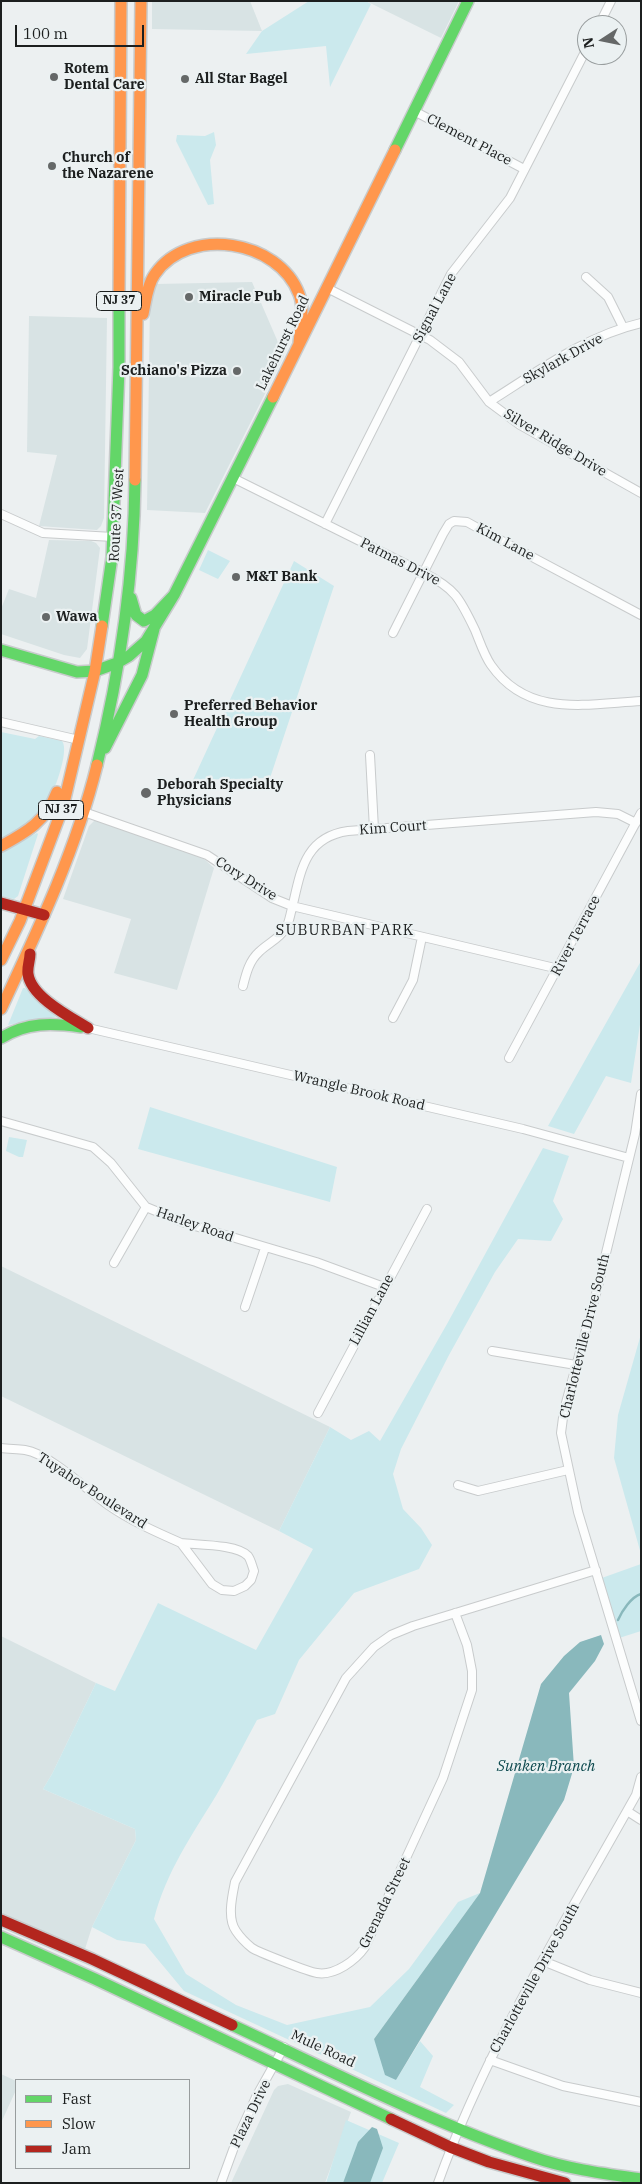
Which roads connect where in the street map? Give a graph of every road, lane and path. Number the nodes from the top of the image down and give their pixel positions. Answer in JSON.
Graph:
{"nodes":[{"id":1,"x":121,"y":1,"type":"edge"},
{"id":2,"x":141,"y":1,"type":"edge"},
{"id":3,"x":468,"y":1,"type":"edge"},
{"id":4,"x":611,"y":1,"type":"edge"},
{"id":5,"x":604,"y":15,"type":"edge"},
{"id":6,"x":578,"y":65,"type":"edge"},
{"id":7,"x":414,"y":111,"type":"junction"},
{"id":8,"x":524,"y":169,"type":"junction"},
{"id":9,"x":586,"y":277,"type":"dead end"},
{"id":10,"x":327,"y":288,"type":"junction"},
{"id":11,"x":641,"y":323,"type":"edge"},
{"id":12,"x":623,"y":327,"type":"junction"},
{"id":13,"x":420,"y":336,"type":"junction"},
{"id":14,"x":299,"y":344,"type":"junction"},
{"id":15,"x":136,"y":350,"type":"junction"},
{"id":16,"x":489,"y":402,"type":"junction"},
{"id":17,"x":233,"y":478,"type":"junction"},
{"id":18,"x":641,"y":493,"type":"edge"},
{"id":19,"x":1,"y":514,"type":"edge"},
{"id":20,"x":325,"y":524,"type":"junction"},
{"id":21,"x":113,"y":537,"type":"junction"},
{"id":22,"x":424,"y":573,"type":"junction"},
{"id":23,"x":128,"y":581,"type":"junction"},
{"id":24,"x":174,"y":595,"type":"junction"},
{"id":25,"x":641,"y":615,"type":"edge"},
{"id":26,"x":154,"y":629,"type":"junction"},
{"id":27,"x":393,"y":633,"type":"dead end"},
{"id":28,"x":1,"y":650,"type":"edge"},
{"id":29,"x":117,"y":663,"type":"junction"},
{"id":30,"x":95,"y":671,"type":"junction"},
{"id":31,"x":641,"y":701,"type":"edge"},
{"id":32,"x":1,"y":722,"type":"edge"},
{"id":33,"x":78,"y":744,"type":"junction"},
{"id":34,"x":370,"y":756,"type":"dead end"},
{"id":35,"x":96,"y":765,"type":"junction"},
{"id":36,"x":84,"y":812,"type":"junction"},
{"id":37,"x":641,"y":813,"type":"edge"},
{"id":38,"x":636,"y":823,"type":"junction"},
{"id":39,"x":374,"y":829,"type":"junction"},
{"id":40,"x":1,"y":846,"type":"edge"},
{"id":41,"x":1,"y":903,"type":"edge"},
{"id":42,"x":292,"y":906,"type":"junction"},
{"id":43,"x":24,"y":909,"type":"junction"},
{"id":44,"x":44,"y":915,"type":"junction"},
{"id":45,"x":422,"y":937,"type":"junction"},
{"id":46,"x":32,"y":943,"type":"junction"},
{"id":47,"x":1,"y":960,"type":"edge"},
{"id":48,"x":559,"y":969,"type":"junction"},
{"id":49,"x":243,"y":986,"type":"dead end"},
{"id":50,"x":1,"y":1009,"type":"edge"},
{"id":51,"x":393,"y":1018,"type":"dead end"},
{"id":52,"x":88,"y":1028,"type":"junction"},
{"id":53,"x":1,"y":1038,"type":"edge"},
{"id":54,"x":509,"y":1058,"type":"dead end"},
{"id":55,"x":641,"y":1094,"type":"edge"},
{"id":56,"x":1,"y":1121,"type":"edge"},
{"id":57,"x":629,"y":1158,"type":"junction"},
{"id":58,"x":146,"y":1207,"type":"junction"},
{"id":59,"x":427,"y":1208,"type":"dead end"},
{"id":60,"x":266,"y":1248,"type":"junction"},
{"id":61,"x":114,"y":1263,"type":"dead end"},
{"id":62,"x":384,"y":1287,"type":"junction"},
{"id":63,"x":245,"y":1307,"type":"dead end"},
{"id":64,"x":492,"y":1351,"type":"dead end"},
{"id":65,"x":576,"y":1365,"type":"junction"},
{"id":66,"x":318,"y":1413,"type":"dead end"},
{"id":67,"x":1,"y":1448,"type":"edge"},
{"id":68,"x":568,"y":1470,"type":"junction"},
{"id":69,"x":458,"y":1485,"type":"dead end"},
{"id":70,"x":180,"y":1543,"type":"junction"},
{"id":71,"x":596,"y":1570,"type":"junction"},
{"id":72,"x":455,"y":1613,"type":"junction"},
{"id":73,"x":641,"y":1721,"type":"edge"},
{"id":74,"x":641,"y":1777,"type":"edge"},
{"id":75,"x":627,"y":1811,"type":"junction"},
{"id":76,"x":641,"y":1820,"type":"edge"},
{"id":77,"x":1,"y":1920,"type":"edge"},
{"id":78,"x":32,"y":1932,"type":"junction"},
{"id":79,"x":1,"y":1938,"type":"edge"},
{"id":80,"x":24,"y":1948,"type":"junction"},
{"id":81,"x":543,"y":1961,"type":"junction"},
{"id":82,"x":641,"y":1993,"type":"edge"},
{"id":83,"x":284,"y":2047,"type":"junction"},
{"id":84,"x":490,"y":2060,"type":"junction"},
{"id":85,"x":276,"y":2065,"type":"junction"},
{"id":86,"x":641,"y":2102,"type":"edge"},
{"id":87,"x":459,"y":2128,"type":"junction"},
{"id":88,"x":450,"y":2147,"type":"junction"},
{"id":89,"x":641,"y":2179,"type":"edge"},
{"id":90,"x":221,"y":2183,"type":"edge"},
{"id":91,"x":438,"y":2183,"type":"edge"},
{"id":92,"x":565,"y":2183,"type":"edge"}],
"edges":[{"from":1,"to":21,"type":"main road","name":"Route 37 West","number":"NJ 37"},
{"from":2,"to":15,"type":"main road","name":"Route 37 West","number":"NJ 37"},
{"from":3,"to":7,"type":"main road","name":"Lakehurst Road"},
{"from":4,"to":5,"type":"street"},
{"from":6,"to":8,"type":"street","name":"Signal Lane"},
{"from":7,"to":8,"type":"street","name":"Clement Place"},
{"from":7,"to":10,"type":"main road","name":"Lakehurst Road"},
{"from":8,"to":13,"type":"street","name":"Signal Lane"},
{"from":9,"to":12,"type":"street"},
{"from":10,"to":13,"type":"street","name":"Silver Ridge Drive"},
{"from":10,"to":14,"type":"main road","name":"Lakehurst Road"},
{"from":11,"to":12,"type":"street","name":"Skylark Drive"},
{"from":12,"to":16,"type":"street","name":"Skylark Drive"},
{"from":13,"to":16,"type":"street","name":"Silver Ridge Drive"},
{"from":13,"to":20,"type":"street","name":"Signal Lane"},
{"from":14,"to":15,"type":"main road"},
{"from":14,"to":17,"type":"main road","name":"Lakehurst Road"},
{"from":15,"to":23,"type":"main road","name":"Route 37 West","number":"NJ 37"},
{"from":16,"to":18,"type":"street","name":"Silver Ridge Drive"},
{"from":17,"to":20,"type":"street","name":"Patmas Drive"},
{"from":17,"to":24,"type":"main road","name":"Lakehurst Road"},
{"from":19,"to":21,"type":"street"},
{"from":20,"to":22,"type":"street","name":"Patmas Drive"},
{"from":21,"to":30,"type":"main road","name":"Route 37 West","number":"NJ 37"},
{"from":22,"to":25,"type":"street","name":"Kim Lane"},
{"from":22,"to":27,"type":"street","name":"Kim Lane"},
{"from":22,"to":31,"type":"street","name":"Patmas Drive"},
{"from":23,"to":24,"type":"main road"},
{"from":23,"to":29,"type":"main road","name":"Route 37 West","number":"NJ 37"},
{"from":24,"to":26,"type":"main road","name":"Lakehurst Road"},
{"from":26,"to":29,"type":"main road","name":"Lakehurst Road"},
{"from":26,"to":35,"type":"main road"},
{"from":28,"to":30,"type":"main road"},
{"from":29,"to":30,"type":"main road","name":"Lakehurst Road"},
{"from":29,"to":35,"type":"main road","name":"Route 37 West","number":"NJ 37"},
{"from":30,"to":33,"type":"main road","name":"Route 37 West","number":"NJ 37"},
{"from":32,"to":33,"type":"street"},
{"from":33,"to":40,"type":"main road"},
{"from":33,"to":43,"type":"main road","name":"Route 37 West","number":"NJ 37"},
{"from":34,"to":39,"type":"street"},
{"from":35,"to":36,"type":"main road","name":"Route 37 West","number":"NJ 37"},
{"from":36,"to":42,"type":"street","name":"Cory Drive"},
{"from":36,"to":44,"type":"main road","name":"Route 37 West","number":"NJ 37"},
{"from":37,"to":38,"type":"street","name":"River Terrace"},
{"from":38,"to":39,"type":"street","name":"Kim Court"},
{"from":38,"to":48,"type":"street","name":"River Terrace"},
{"from":39,"to":42,"type":"street","name":"Kim Court"},
{"from":41,"to":43,"type":"main road"},
{"from":42,"to":45,"type":"street","name":"Cory Drive"},
{"from":42,"to":49,"type":"street","name":"Kim Court"},
{"from":43,"to":44,"type":"main road"},
{"from":43,"to":47,"type":"main road","name":"Route 37 West","number":"NJ 37"},
{"from":44,"to":46,"type":"main road","name":"Route 37 West","number":"NJ 37"},
{"from":45,"to":48,"type":"street","name":"Cory Drive"},
{"from":45,"to":51,"type":"street"},
{"from":46,"to":50,"type":"main road","name":"Route 37 West","number":"NJ 37"},
{"from":46,"to":52,"type":"main road"},
{"from":48,"to":54,"type":"street","name":"River Terrace"},
{"from":52,"to":53,"type":"main road"},
{"from":52,"to":57,"type":"street","name":"Wrangle Brook Road"},
{"from":55,"to":57,"type":"street","name":"Charlotteville Drive South"},
{"from":56,"to":58,"type":"street","name":"Harley Road"},
{"from":57,"to":65,"type":"street","name":"Charlotteville Drive South"},
{"from":58,"to":60,"type":"street","name":"Harley Road"},
{"from":58,"to":61,"type":"street"},
{"from":59,"to":62,"type":"street","name":"Lillian Lane"},
{"from":60,"to":62,"type":"street","name":"Harley Road"},
{"from":60,"to":63,"type":"street"},
{"from":62,"to":66,"type":"street","name":"Lillian Lane"},
{"from":64,"to":65,"type":"street"},
{"from":65,"to":68,"type":"street","name":"Charlotteville Drive South"},
{"from":67,"to":70,"type":"street","name":"Tuyahov Boulevard"},
{"from":68,"to":69,"type":"street"},
{"from":68,"to":71,"type":"street","name":"Charlotteville Drive South"},
{"from":70,"to":70,"type":"street","name":"Tuyahov Boulevard"},
{"from":71,"to":72,"type":"street","name":"Grenada Street"},
{"from":71,"to":73,"type":"street","name":"Charlotteville Drive South"},
{"from":72,"to":72,"type":"street","name":"Grenada Street"},
{"from":74,"to":75,"type":"street","name":"Charlotteville Drive South"},
{"from":75,"to":76,"type":"street"},
{"from":75,"to":81,"type":"street","name":"Charlotteville Drive South"},
{"from":77,"to":78,"type":"main road","name":"Mule Road"},
{"from":78,"to":80,"type":"main road"},
{"from":78,"to":83,"type":"main road","name":"Mule Road"},
{"from":79,"to":80,"type":"main road"},
{"from":80,"to":85,"type":"main road"},
{"from":81,"to":82,"type":"street"},
{"from":81,"to":84,"type":"street","name":"Charlotteville Drive South"},
{"from":83,"to":85,"type":"street","name":"Plaza Drive"},
{"from":83,"to":87,"type":"main road","name":"Mule Road"},
{"from":84,"to":86,"type":"street"},
{"from":84,"to":87,"type":"street","name":"Charlotteville Drive South"},
{"from":85,"to":88,"type":"main road"},
{"from":85,"to":90,"type":"street","name":"Plaza Drive"},
{"from":87,"to":88,"type":"street","name":"Charlotteville Drive South"},
{"from":87,"to":89,"type":"main road","name":"Mule Road"},
{"from":88,"to":91,"type":"street","name":"Charlotteville Drive South"},
{"from":88,"to":92,"type":"main road"}]}
